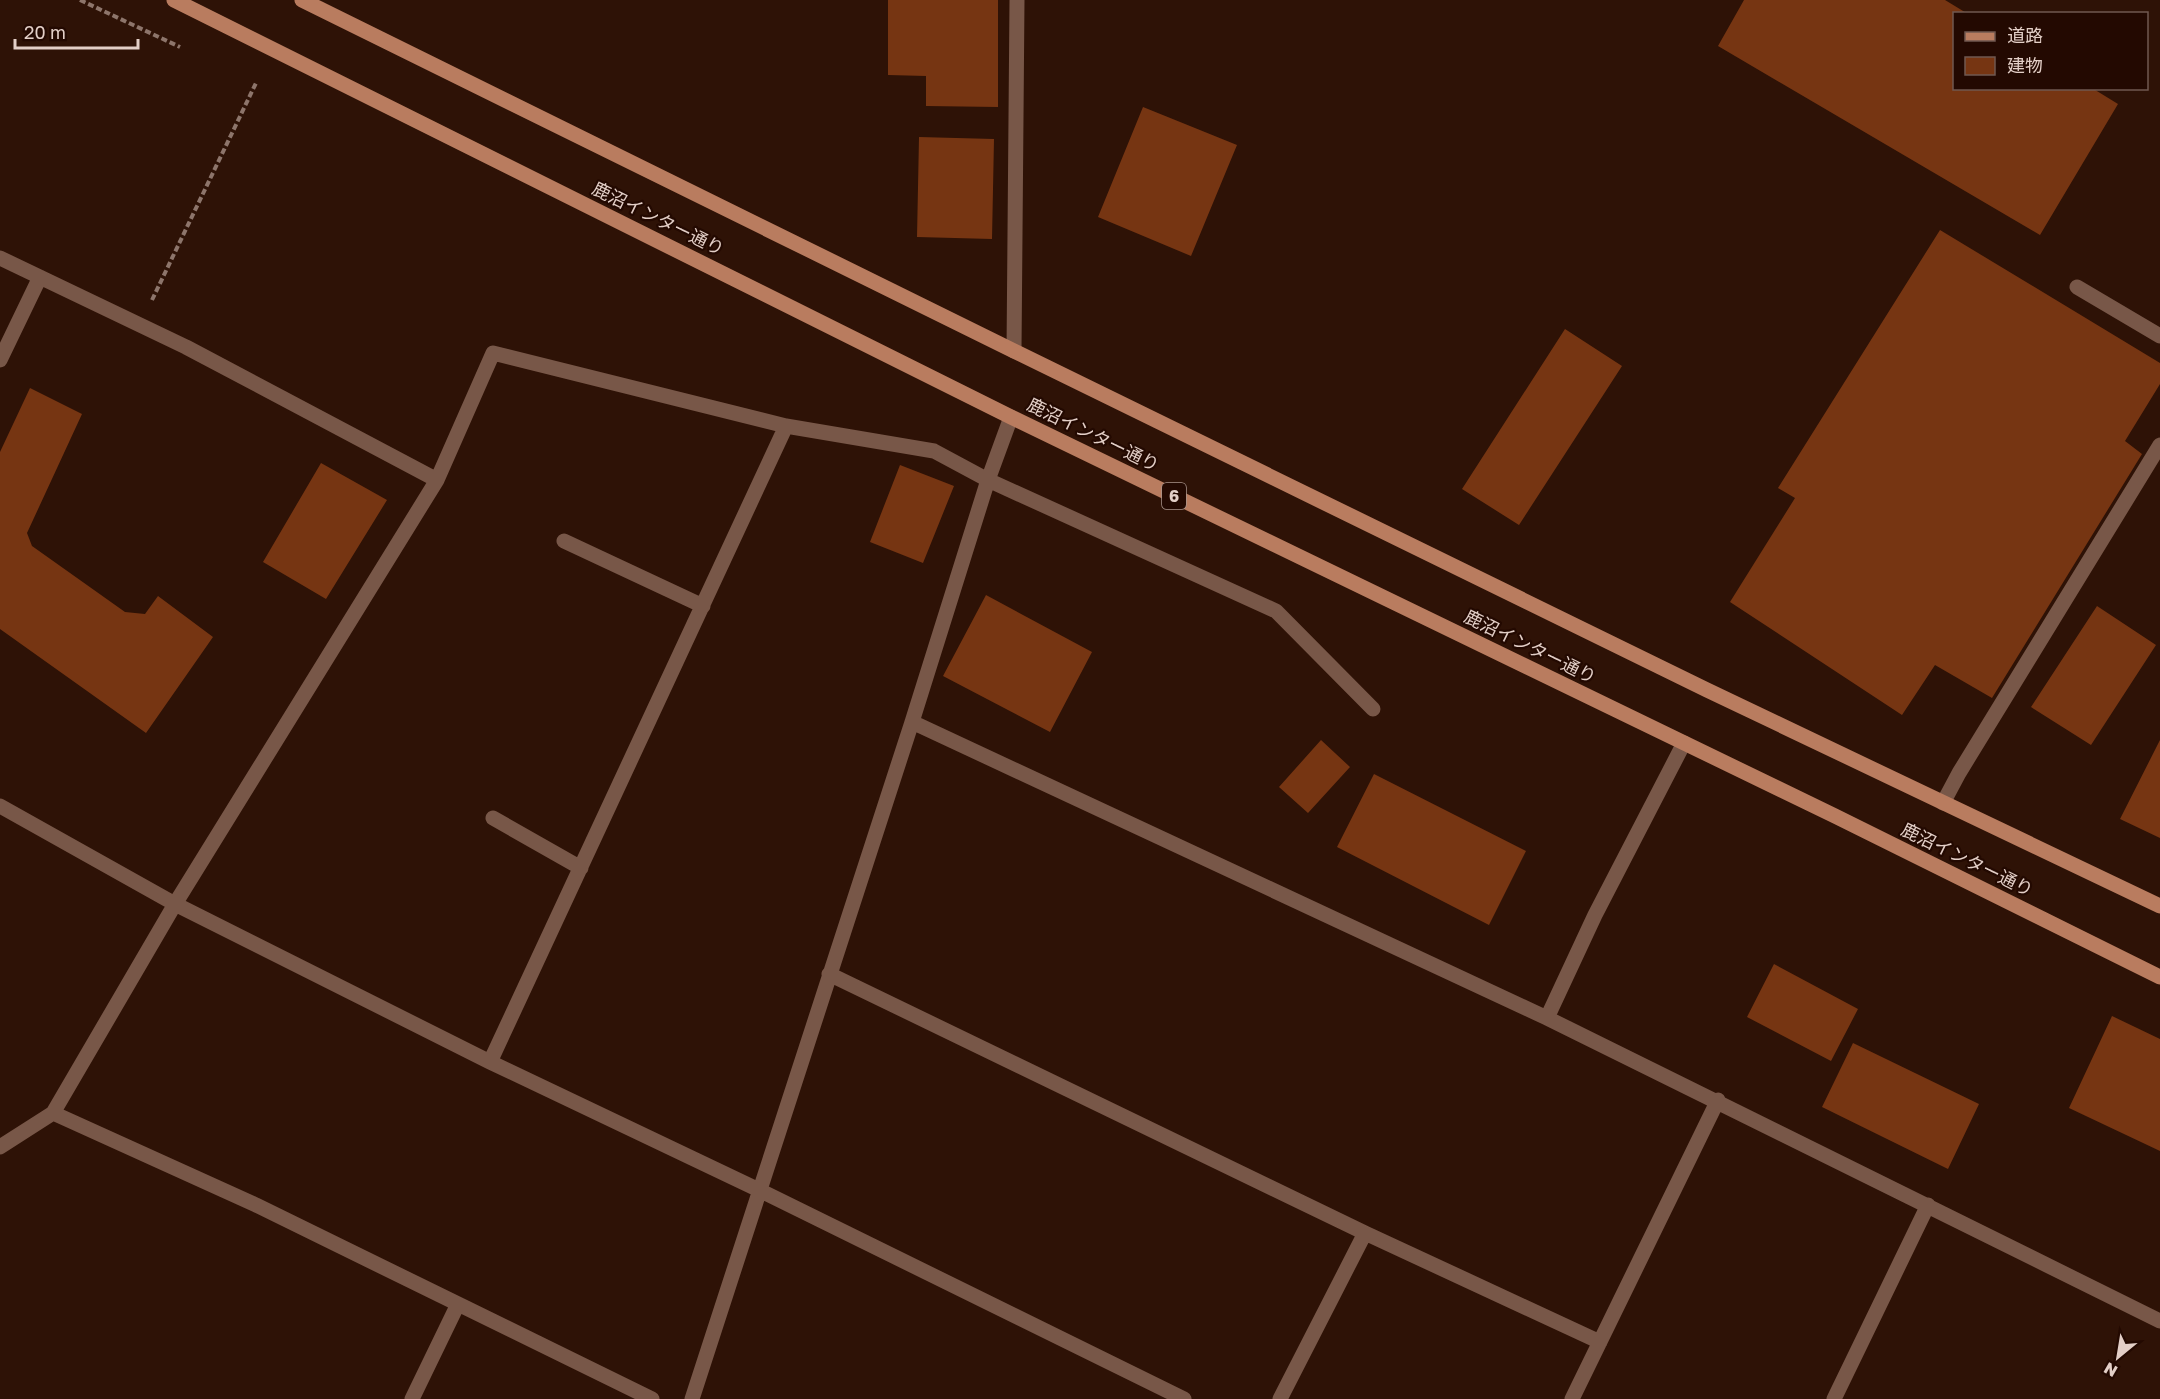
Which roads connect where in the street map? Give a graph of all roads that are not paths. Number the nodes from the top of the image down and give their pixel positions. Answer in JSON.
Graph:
{"nodes":[{"id":1,"x":174,"y":0,"type":"edge"},
{"id":2,"x":302,"y":0,"type":"edge"},
{"id":3,"x":1017,"y":0,"type":"edge"},
{"id":4,"x":0,"y":258,"type":"edge"},
{"id":5,"x":40,"y":277,"type":"junction"},
{"id":6,"x":2078,"y":287,"type":"dead end"},
{"id":7,"x":2160,"y":336,"type":"edge"},
{"id":8,"x":1014,"y":351,"type":"junction"},
{"id":9,"x":0,"y":360,"type":"edge"},
{"id":10,"x":1011,"y":417,"type":"junction"},
{"id":11,"x":786,"y":426,"type":"junction"},
{"id":12,"x":2160,"y":445,"type":"edge"},
{"id":13,"x":437,"y":480,"type":"junction"},
{"id":14,"x":988,"y":480,"type":"junction"},
{"id":15,"x":564,"y":541,"type":"dead end"},
{"id":16,"x":703,"y":606,"type":"junction"},
{"id":17,"x":1373,"y":710,"type":"dead end"},
{"id":18,"x":912,"y":722,"type":"junction"},
{"id":19,"x":1684,"y":743,"type":"junction"},
{"id":20,"x":1943,"y":803,"type":"junction"},
{"id":21,"x":0,"y":806,"type":"edge"},
{"id":22,"x":493,"y":818,"type":"dead end"},
{"id":23,"x":580,"y":868,"type":"junction"},
{"id":24,"x":175,"y":904,"type":"junction"},
{"id":25,"x":2160,"y":906,"type":"edge"},
{"id":26,"x":829,"y":975,"type":"junction"},
{"id":27,"x":2160,"y":977,"type":"edge"},
{"id":28,"x":1547,"y":1018,"type":"junction"},
{"id":29,"x":490,"y":1062,"type":"junction"},
{"id":30,"x":1718,"y":1100,"type":"junction"},
{"id":31,"x":53,"y":1113,"type":"junction"},
{"id":32,"x":0,"y":1147,"type":"edge"},
{"id":33,"x":759,"y":1190,"type":"junction"},
{"id":34,"x":1928,"y":1205,"type":"junction"},
{"id":35,"x":1365,"y":1233,"type":"junction"},
{"id":36,"x":458,"y":1304,"type":"junction"},
{"id":37,"x":2160,"y":1321,"type":"edge"},
{"id":38,"x":1600,"y":1342,"type":"junction"},
{"id":39,"x":412,"y":1399,"type":"edge"},
{"id":40,"x":652,"y":1399,"type":"edge"},
{"id":41,"x":692,"y":1399,"type":"edge"},
{"id":42,"x":1184,"y":1399,"type":"edge"},
{"id":43,"x":1280,"y":1399,"type":"edge"},
{"id":44,"x":1572,"y":1399,"type":"edge"},
{"id":45,"x":1834,"y":1399,"type":"edge"}],
"edges":[{"from":1,"to":10,"type":"main road","name":"鹿沼インター通り","number":"6"},
{"from":2,"to":8,"type":"main road"},
{"from":3,"to":8,"type":"street"},
{"from":4,"to":5,"type":"street"},
{"from":5,"to":9,"type":"street"},
{"from":5,"to":13,"type":"street"},
{"from":6,"to":7,"type":"street"},
{"from":8,"to":20,"type":"main road"},
{"from":10,"to":14,"type":"street"},
{"from":10,"to":19,"type":"main road","name":"鹿沼インター通り","number":"6"},
{"from":11,"to":13,"type":"street"},
{"from":11,"to":14,"type":"street"},
{"from":11,"to":16,"type":"street"},
{"from":12,"to":20,"type":"street"},
{"from":13,"to":24,"type":"street"},
{"from":14,"to":17,"type":"street"},
{"from":14,"to":18,"type":"street"},
{"from":15,"to":16,"type":"street"},
{"from":16,"to":23,"type":"street"},
{"from":18,"to":26,"type":"street"},
{"from":18,"to":28,"type":"street"},
{"from":19,"to":27,"type":"main road","name":"鹿沼インター通り","number":"6"},
{"from":19,"to":28,"type":"street"},
{"from":20,"to":25,"type":"main road"},
{"from":21,"to":24,"type":"street"},
{"from":22,"to":23,"type":"street"},
{"from":23,"to":29,"type":"street"},
{"from":24,"to":29,"type":"street"},
{"from":24,"to":31,"type":"street"},
{"from":26,"to":33,"type":"street"},
{"from":26,"to":35,"type":"street"},
{"from":28,"to":30,"type":"street"},
{"from":29,"to":33,"type":"street"},
{"from":30,"to":34,"type":"street"},
{"from":30,"to":38,"type":"street"},
{"from":31,"to":32,"type":"street"},
{"from":31,"to":36,"type":"street"},
{"from":33,"to":41,"type":"street"},
{"from":33,"to":42,"type":"street"},
{"from":34,"to":37,"type":"street"},
{"from":34,"to":45,"type":"street"},
{"from":35,"to":38,"type":"street"},
{"from":35,"to":43,"type":"street"},
{"from":36,"to":39,"type":"street"},
{"from":36,"to":40,"type":"street"},
{"from":38,"to":44,"type":"street"}]}
